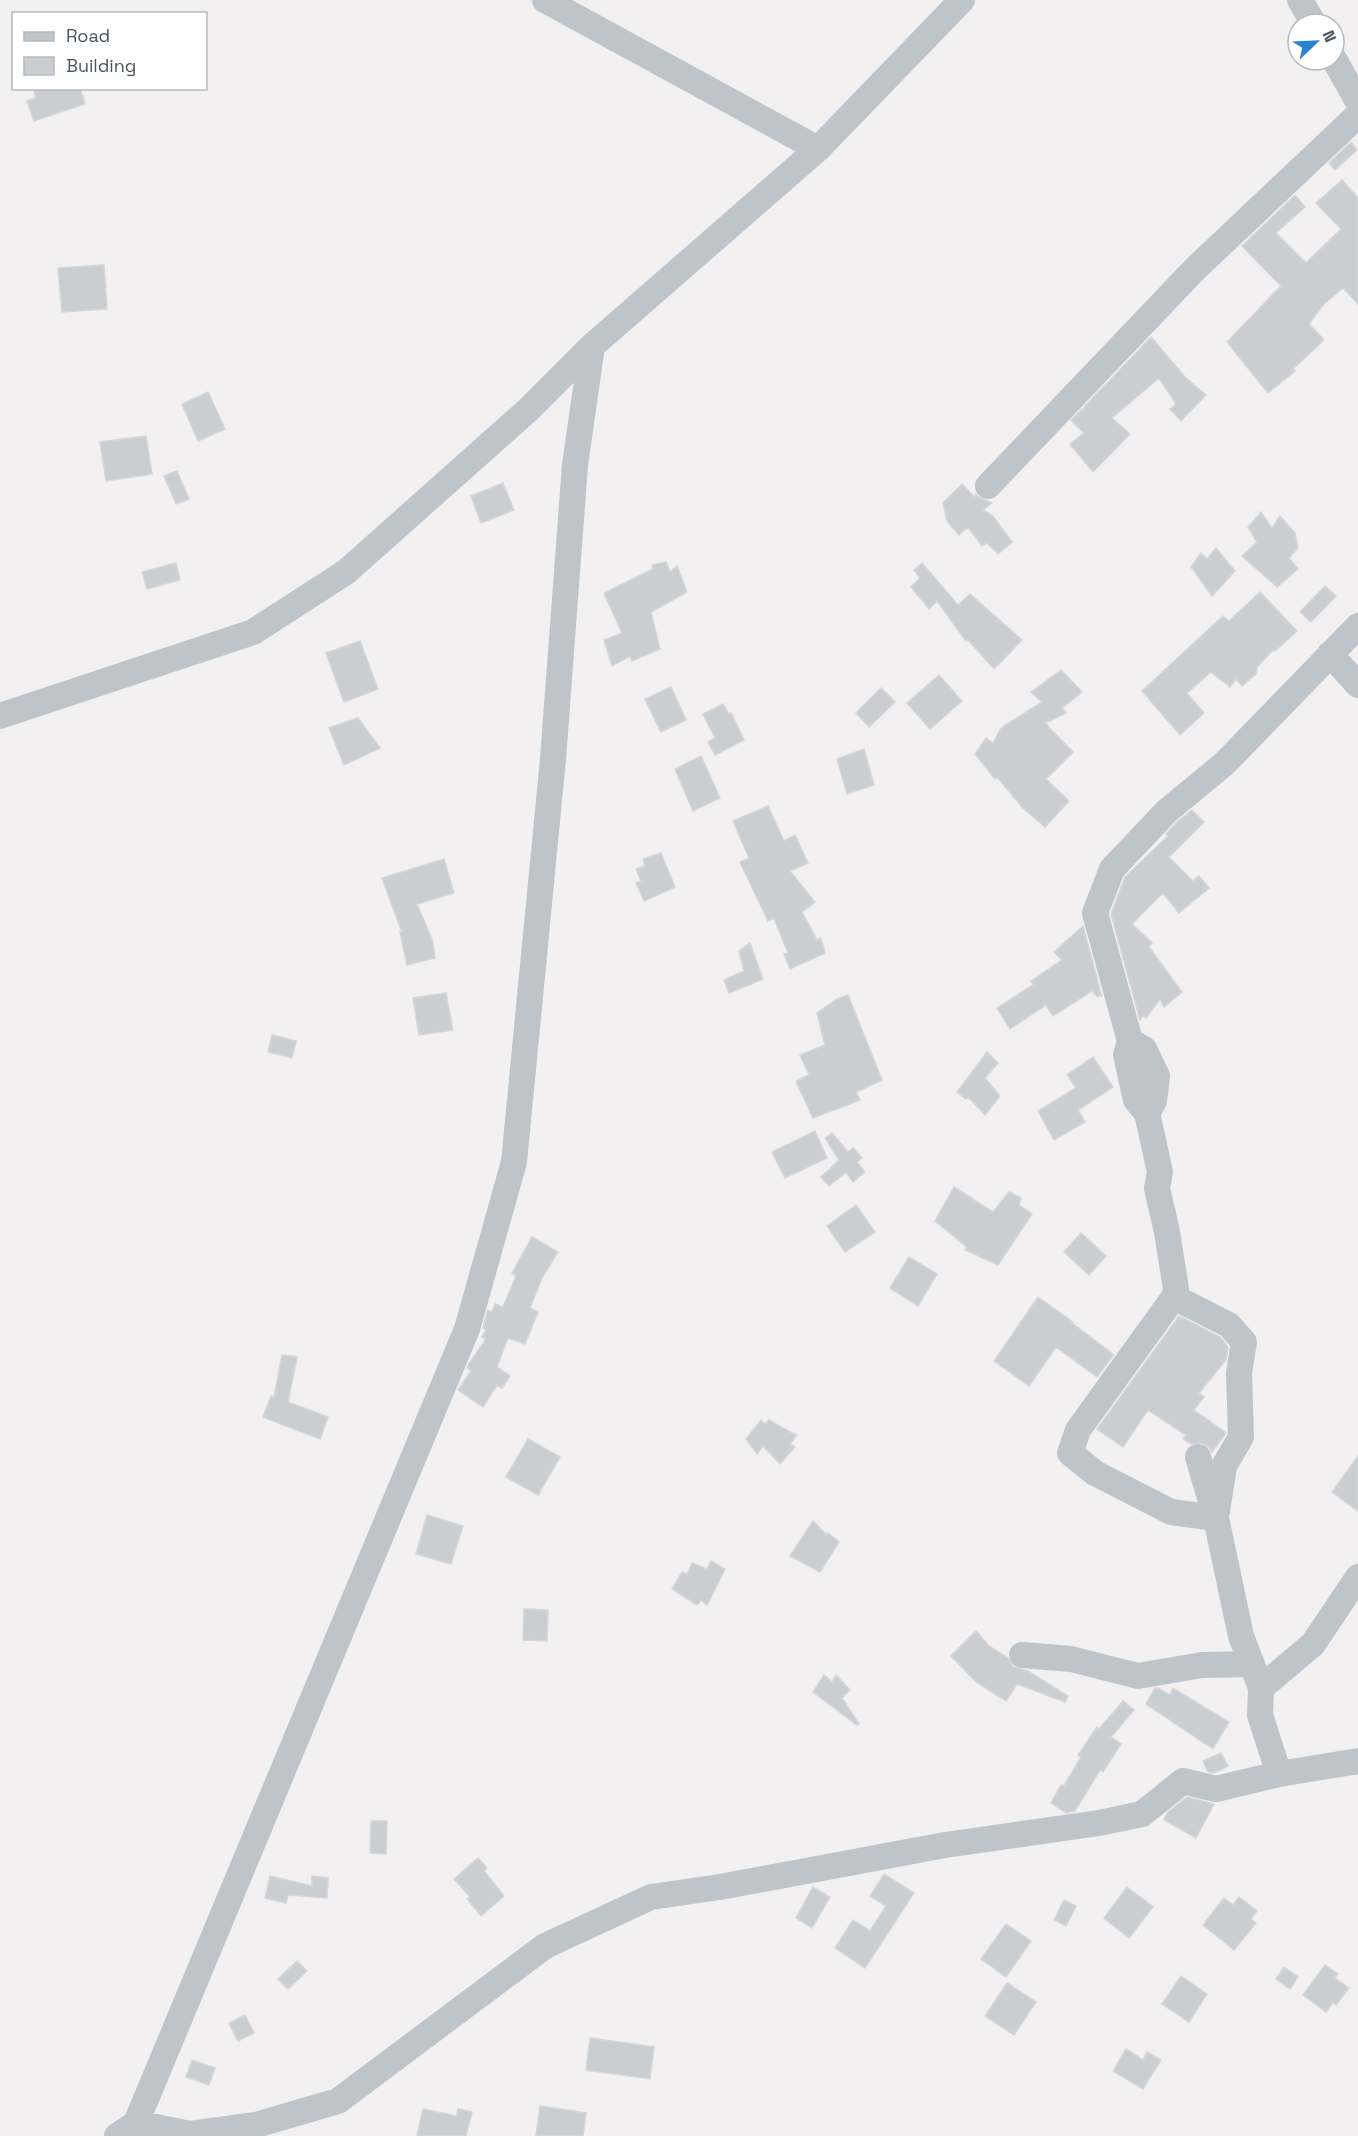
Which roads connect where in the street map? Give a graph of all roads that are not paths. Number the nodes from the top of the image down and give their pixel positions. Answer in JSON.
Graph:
{"nodes":[{"id":1,"x":545,"y":0,"type":"edge"},
{"id":2,"x":962,"y":0,"type":"edge"},
{"id":3,"x":1341,"y":72,"type":"edge"},
{"id":4,"x":1358,"y":102,"type":"edge"},
{"id":5,"x":1358,"y":116,"type":"edge"},
{"id":6,"x":818,"y":148,"type":"junction"},
{"id":7,"x":592,"y":346,"type":"junction"},
{"id":8,"x":988,"y":486,"type":"dead end"},
{"id":9,"x":1358,"y":626,"type":"edge"},
{"id":10,"x":1330,"y":654,"type":"junction"},
{"id":11,"x":1358,"y":685,"type":"edge"},
{"id":12,"x":0,"y":716,"type":"edge"},
{"id":13,"x":1175,"y":1293,"type":"junction"},
{"id":14,"x":1198,"y":1457,"type":"dead end"},
{"id":15,"x":1216,"y":1518,"type":"junction"},
{"id":16,"x":1358,"y":1577,"type":"edge"},
{"id":17,"x":1023,"y":1655,"type":"dead end"},
{"id":18,"x":1251,"y":1664,"type":"junction"},
{"id":19,"x":1261,"y":1688,"type":"junction"},
{"id":20,"x":1358,"y":1761,"type":"edge"},
{"id":21,"x":1279,"y":1774,"type":"junction"},
{"id":22,"x":126,"y":2129,"type":"edge"}],
"edges":[{"from":1,"to":6,"type":"street"},
{"from":2,"to":6,"type":"street"},
{"from":3,"to":4,"type":"street"},
{"from":5,"to":8,"type":"street"},
{"from":6,"to":7,"type":"street"},
{"from":7,"to":12,"type":"street"},
{"from":7,"to":22,"type":"street"},
{"from":9,"to":10,"type":"street"},
{"from":10,"to":11,"type":"street"},
{"from":10,"to":13,"type":"street"},
{"from":13,"to":15,"type":"street"},
{"from":13,"to":15,"type":"street"},
{"from":14,"to":15,"type":"street"},
{"from":15,"to":18,"type":"street"},
{"from":16,"to":19,"type":"street"},
{"from":17,"to":18,"type":"street"},
{"from":18,"to":19,"type":"street"},
{"from":19,"to":21,"type":"street"},
{"from":20,"to":21,"type":"street"},
{"from":21,"to":22,"type":"street"}]}
